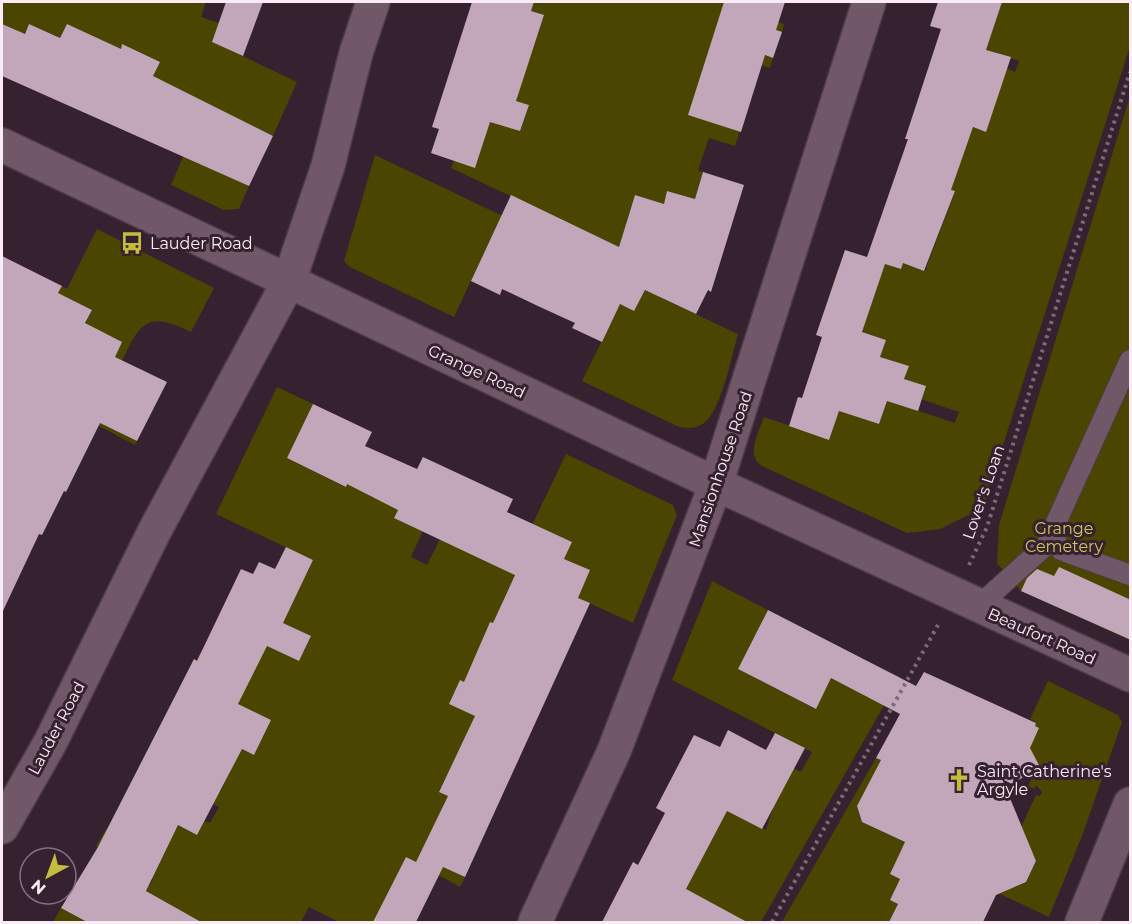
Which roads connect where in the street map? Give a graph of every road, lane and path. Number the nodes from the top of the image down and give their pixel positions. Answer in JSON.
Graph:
{"nodes":[{"id":1,"x":373,"y":2,"type":"edge"},
{"id":2,"x":869,"y":2,"type":"edge"},
{"id":3,"x":1131,"y":72,"type":"edge"},
{"id":4,"x":2,"y":145,"type":"edge"},
{"id":5,"x":289,"y":281,"type":"junction"},
{"id":6,"x":1131,"y":360,"type":"edge"},
{"id":7,"x":716,"y":484,"type":"junction"},
{"id":8,"x":1054,"y":538,"type":"junction"},
{"id":9,"x":1131,"y":575,"type":"edge"},
{"id":10,"x":966,"y":601,"type":"junction"},
{"id":11,"x":1131,"y":675,"type":"edge"},
{"id":12,"x":1131,"y":804,"type":"edge"},
{"id":13,"x":2,"y":827,"type":"edge"},
{"id":14,"x":535,"y":922,"type":"edge"},
{"id":15,"x":772,"y":922,"type":"edge"},
{"id":16,"x":1082,"y":922,"type":"edge"}],
"edges":[{"from":1,"to":5,"type":"street","name":"Lauder Road"},
{"from":2,"to":7,"type":"street","name":"Mansionhouse Road"},
{"from":3,"to":10,"type":"path","name":"Lover's Loan"},
{"from":4,"to":5,"type":"street","name":"Grange Road"},
{"from":5,"to":7,"type":"street","name":"Grange Road"},
{"from":5,"to":13,"type":"street","name":"Lauder Road"},
{"from":6,"to":8,"type":"lane"},
{"from":7,"to":10,"type":"street","name":"Grange Road"},
{"from":7,"to":14,"type":"street","name":"Mansionhouse Road"},
{"from":8,"to":9,"type":"lane"},
{"from":8,"to":10,"type":"lane"},
{"from":10,"to":11,"type":"street","name":"Beaufort Road"},
{"from":10,"to":15,"type":"path","name":"Lover's Loan"},
{"from":12,"to":16,"type":"street"}]}
